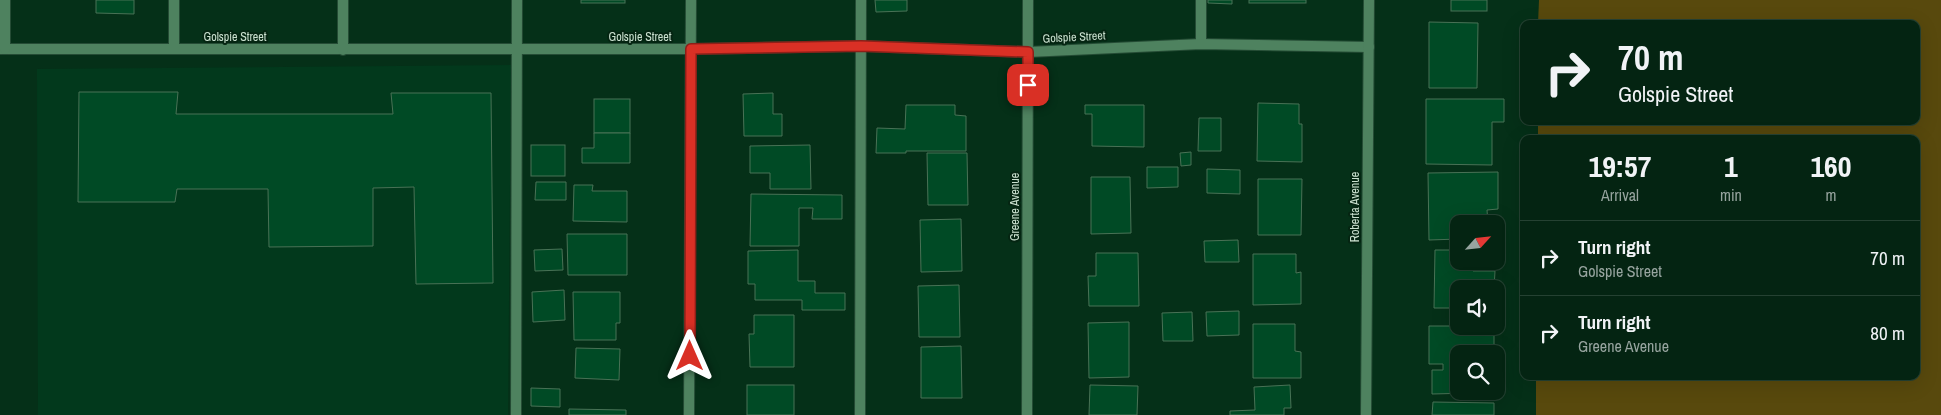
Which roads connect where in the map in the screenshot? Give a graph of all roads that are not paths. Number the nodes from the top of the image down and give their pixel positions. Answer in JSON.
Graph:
{"nodes":[{"id":1,"x":5,"y":0,"type":"edge"},
{"id":2,"x":174,"y":0,"type":"edge"},
{"id":3,"x":344,"y":0,"type":"edge"},
{"id":4,"x":517,"y":0,"type":"edge"},
{"id":5,"x":691,"y":0,"type":"edge"},
{"id":6,"x":861,"y":0,"type":"edge"},
{"id":7,"x":1028,"y":0,"type":"edge"},
{"id":8,"x":1201,"y":0,"type":"edge"},
{"id":9,"x":1369,"y":0,"type":"edge"},
{"id":10,"x":1201,"y":44,"type":"junction"},
{"id":11,"x":861,"y":46,"type":"junction"},
{"id":12,"x":1369,"y":47,"type":"junction"},
{"id":13,"x":2,"y":49,"type":"edge"},
{"id":14,"x":174,"y":49,"type":"junction"},
{"id":15,"x":516,"y":49,"type":"junction"},
{"id":16,"x":691,"y":49,"type":"junction"},
{"id":17,"x":343,"y":50,"type":"junction"},
{"id":18,"x":1028,"y":52,"type":"junction"},
{"id":19,"x":516,"y":415,"type":"edge"},
{"id":20,"x":690,"y":415,"type":"edge"},
{"id":21,"x":860,"y":415,"type":"edge"},
{"id":22,"x":1027,"y":415,"type":"edge"},
{"id":23,"x":1366,"y":415,"type":"edge"}],
"edges":[{"from":1,"to":13,"type":"street"},
{"from":2,"to":14,"type":"street"},
{"from":3,"to":17,"type":"street"},
{"from":4,"to":15,"type":"street"},
{"from":5,"to":16,"type":"street"},
{"from":6,"to":11,"type":"street"},
{"from":7,"to":18,"type":"street","name":"Greene Avenue"},
{"from":8,"to":10,"type":"street"},
{"from":9,"to":12,"type":"street","name":"Roberta Avenue"},
{"from":10,"to":12,"type":"street","name":"Golspie Street"},
{"from":10,"to":18,"type":"street","name":"Golspie Street"},
{"from":11,"to":16,"type":"street","name":"Golspie Street"},
{"from":11,"to":18,"type":"street","name":"Golspie Street"},
{"from":11,"to":21,"type":"street"},
{"from":12,"to":23,"type":"street","name":"Roberta Avenue"},
{"from":13,"to":14,"type":"street","name":"Golspie Street"},
{"from":14,"to":17,"type":"street","name":"Golspie Street"},
{"from":15,"to":16,"type":"street","name":"Golspie Street"},
{"from":15,"to":17,"type":"street","name":"Golspie Street"},
{"from":15,"to":19,"type":"street"},
{"from":16,"to":20,"type":"street"},
{"from":18,"to":22,"type":"street","name":"Greene Avenue"}]}
